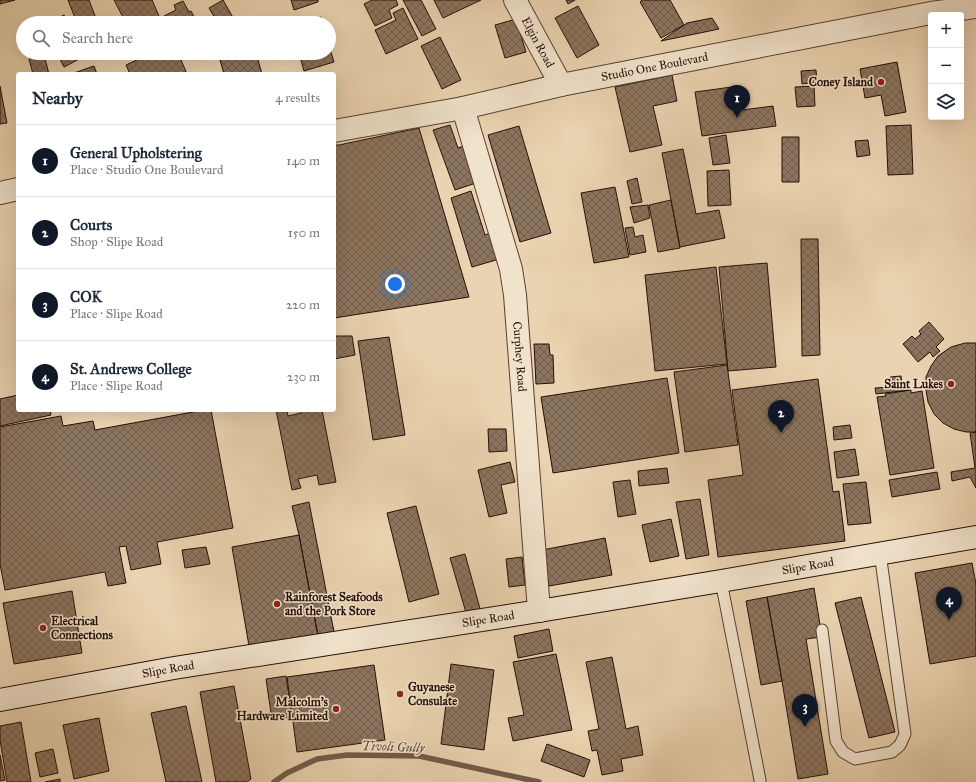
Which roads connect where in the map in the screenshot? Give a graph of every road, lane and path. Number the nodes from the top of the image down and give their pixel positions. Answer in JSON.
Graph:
{"nodes":[{"id":1,"x":515,"y":0,"type":"edge"},
{"id":2,"x":976,"y":6,"type":"edge"},
{"id":3,"x":928,"y":7,"type":"edge"},
{"id":4,"x":561,"y":85,"type":"junction"},
{"id":5,"x":463,"y":108,"type":"junction"},
{"id":6,"x":336,"y":131,"type":"edge"},
{"id":7,"x":16,"y":189,"type":"edge"},
{"id":8,"x":0,"y":192,"type":"edge"},
{"id":9,"x":976,"y":537,"type":"edge"},
{"id":10,"x":880,"y":553,"type":"junction"},
{"id":11,"x":721,"y":581,"type":"junction"},
{"id":12,"x":539,"y":612,"type":"junction"},
{"id":13,"x":822,"y":630,"type":"dead end"},
{"id":14,"x":0,"y":700,"type":"edge"},
{"id":15,"x":760,"y":780,"type":"dead end"}],
"edges":[{"from":1,"to":4,"type":"street","name":"Elgin Road"},
{"from":2,"to":3,"type":"street","name":"Studio One Boulevard"},
{"from":3,"to":4,"type":"street","name":"Studio One Boulevard"},
{"from":4,"to":5,"type":"street","name":"Studio One Boulevard"},
{"from":5,"to":6,"type":"street","name":"Studio One Boulevard"},
{"from":5,"to":12,"type":"street","name":"Curphey Road"},
{"from":7,"to":8,"type":"street"},
{"from":9,"to":10,"type":"street","name":"Slipe Road"},
{"from":10,"to":11,"type":"street","name":"Slipe Road"},
{"from":10,"to":13,"type":"lane"},
{"from":11,"to":12,"type":"street","name":"Slipe Road"},
{"from":11,"to":15,"type":"lane"},
{"from":12,"to":14,"type":"street","name":"Slipe Road"}]}
